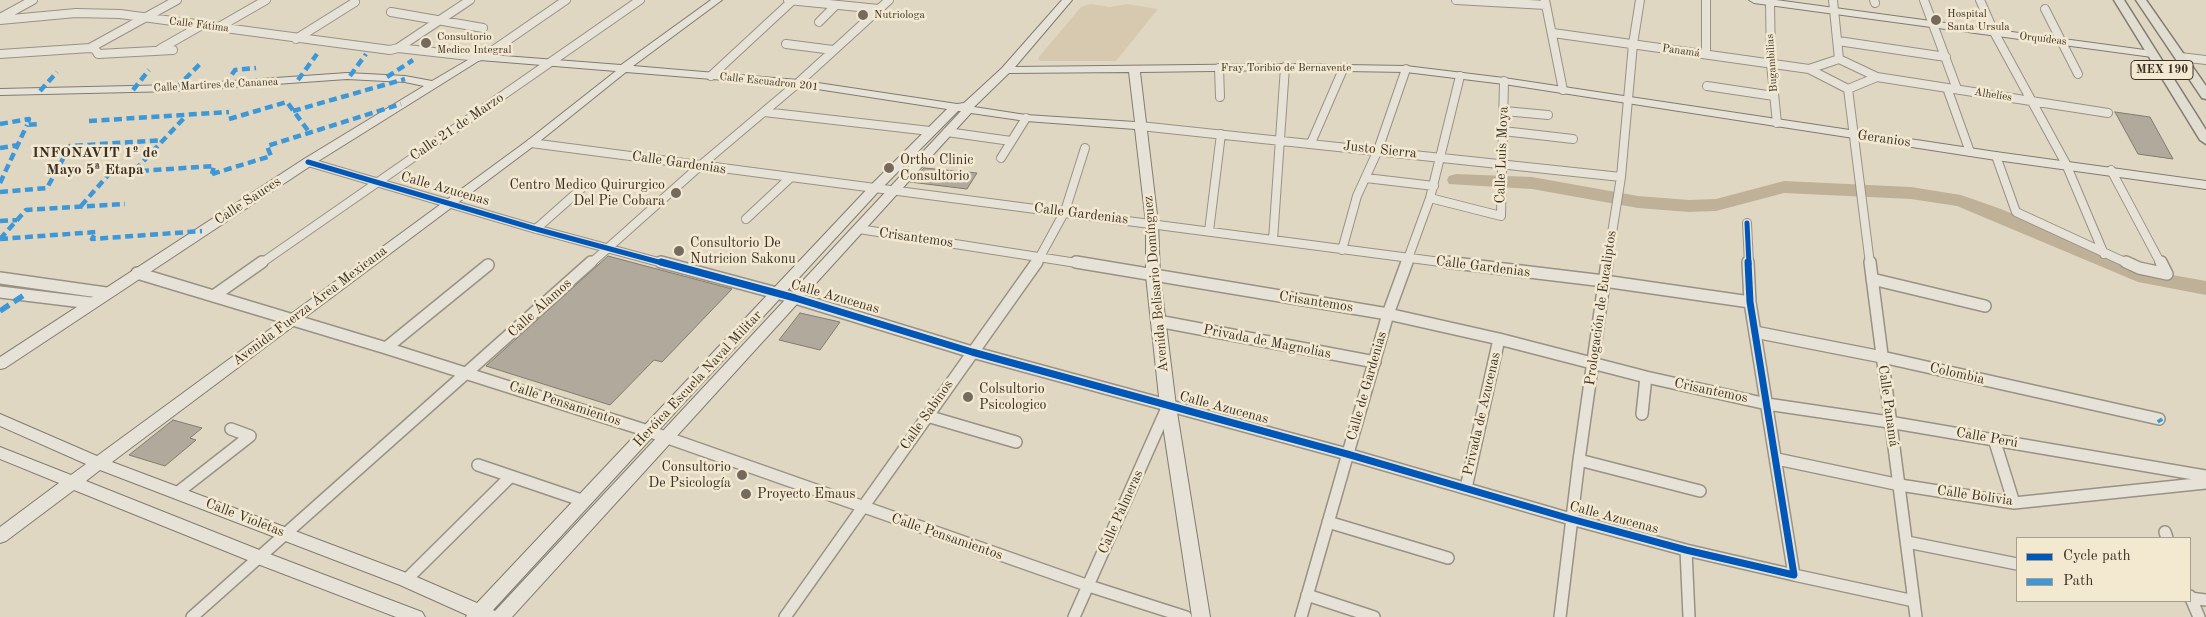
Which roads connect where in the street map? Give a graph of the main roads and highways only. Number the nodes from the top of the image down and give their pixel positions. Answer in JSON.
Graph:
{"nodes":[{"id":1,"x":2119,"y":0,"type":"edge"},
{"id":2,"x":2141,"y":0,"type":"edge"},
{"id":3,"x":2206,"y":95,"type":"edge"},
{"id":4,"x":2206,"y":140,"type":"edge"}],
"edges":[{"from":1,"to":4,"type":"main road","number":"MEX 190"},
{"from":2,"to":3,"type":"main road","number":"MEX 190"}]}
